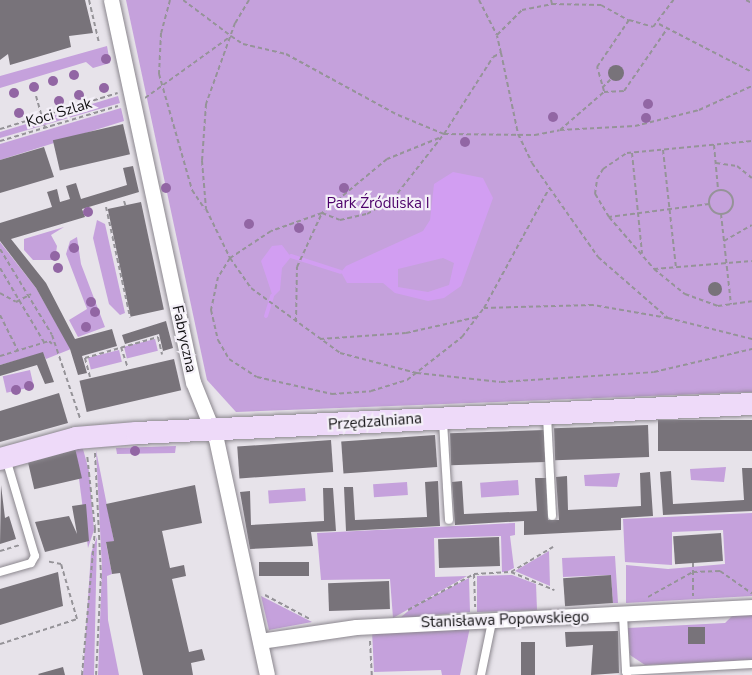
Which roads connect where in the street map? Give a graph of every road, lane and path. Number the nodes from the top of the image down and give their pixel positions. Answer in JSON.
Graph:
{"nodes":[{"id":1,"x":89,"y":0,"type":"edge"},
{"id":2,"x":111,"y":0,"type":"edge"},
{"id":3,"x":170,"y":0,"type":"edge"},
{"id":4,"x":183,"y":0,"type":"edge"},
{"id":5,"x":249,"y":0,"type":"edge"},
{"id":6,"x":479,"y":0,"type":"edge"},
{"id":7,"x":673,"y":0,"type":"edge"},
{"id":8,"x":746,"y":0,"type":"edge"},
{"id":9,"x":551,"y":2,"type":"edge"},
{"id":10,"x":752,"y":3,"type":"edge"},
{"id":11,"x":629,"y":20,"type":"junction"},
{"id":12,"x":659,"y":24,"type":"junction"},
{"id":13,"x":667,"y":29,"type":"junction"},
{"id":14,"x":497,"y":35,"type":"junction"},
{"id":15,"x":231,"y":36,"type":"junction"},
{"id":16,"x":99,"y":44,"type":"dead end"},
{"id":17,"x":501,"y":53,"type":"junction"},
{"id":18,"x":752,"y":72,"type":"edge"},
{"id":19,"x":610,"y":79,"type":"dead end"},
{"id":20,"x":752,"y":86,"type":"edge"},
{"id":21,"x":162,"y":89,"type":"junction"},
{"id":22,"x":603,"y":90,"type":"junction"},
{"id":23,"x":122,"y":93,"type":"dead end"},
{"id":24,"x":36,"y":96,"type":"dead end"},
{"id":25,"x":143,"y":99,"type":"dead end"},
{"id":26,"x":124,"y":104,"type":"dead end"},
{"id":27,"x":42,"y":116,"type":"junction"},
{"id":28,"x":45,"y":128,"type":"junction"},
{"id":29,"x":0,"y":129,"type":"edge"},
{"id":30,"x":560,"y":130,"type":"junction"},
{"id":31,"x":444,"y":134,"type":"junction"},
{"id":32,"x":518,"y":134,"type":"junction"},
{"id":33,"x":439,"y":138,"type":"junction"},
{"id":34,"x":0,"y":141,"type":"edge"},
{"id":35,"x":752,"y":141,"type":"edge"},
{"id":36,"x":714,"y":145,"type":"junction"},
{"id":37,"x":663,"y":150,"type":"junction"},
{"id":38,"x":632,"y":153,"type":"junction"},
{"id":39,"x":716,"y":163,"type":"junction"},
{"id":40,"x":752,"y":178,"type":"edge"},
{"id":41,"x":549,"y":189,"type":"junction"},
{"id":42,"x":718,"y":189,"type":"junction"},
{"id":43,"x":124,"y":201,"type":"dead end"},
{"id":44,"x":709,"y":204,"type":"junction"},
{"id":45,"x":106,"y":207,"type":"dead end"},
{"id":46,"x":126,"y":207,"type":"dead end"},
{"id":47,"x":671,"y":209,"type":"junction"},
{"id":48,"x":206,"y":210,"type":"junction"},
{"id":49,"x":322,"y":213,"type":"junction"},
{"id":50,"x":638,"y":213,"type":"junction"},
{"id":51,"x":721,"y":214,"type":"junction"},
{"id":52,"x":609,"y":217,"type":"junction"},
{"id":53,"x":752,"y":225,"type":"edge"},
{"id":54,"x":724,"y":241,"type":"junction"},
{"id":55,"x":0,"y":249,"type":"edge"},
{"id":56,"x":642,"y":256,"type":"junction"},
{"id":57,"x":230,"y":258,"type":"junction"},
{"id":58,"x":752,"y":261,"type":"edge"},
{"id":59,"x":727,"y":263,"type":"junction"},
{"id":60,"x":676,"y":267,"type":"junction"},
{"id":61,"x":0,"y":268,"type":"edge"},
{"id":62,"x":654,"y":268,"type":"junction"},
{"id":63,"x":0,"y":293,"type":"edge"},
{"id":64,"x":31,"y":294,"type":"junction"},
{"id":65,"x":22,"y":300,"type":"junction"},
{"id":66,"x":752,"y":302,"type":"edge"},
{"id":67,"x":731,"y":304,"type":"junction"},
{"id":68,"x":484,"y":308,"type":"junction"},
{"id":69,"x":0,"y":315,"type":"edge"},
{"id":70,"x":130,"y":317,"type":"dead end"},
{"id":71,"x":477,"y":317,"type":"junction"},
{"id":72,"x":668,"y":318,"type":"junction"},
{"id":73,"x":296,"y":322,"type":"junction"},
{"id":74,"x":320,"y":339,"type":"junction"},
{"id":75,"x":752,"y":339,"type":"edge"},
{"id":76,"x":44,"y":342,"type":"junction"},
{"id":77,"x":52,"y":344,"type":"junction"},
{"id":78,"x":121,"y":347,"type":"junction"},
{"id":79,"x":752,"y":349,"type":"edge"},
{"id":80,"x":18,"y":351,"type":"junction"},
{"id":81,"x":162,"y":355,"type":"dead end"},
{"id":82,"x":0,"y":356,"type":"edge"},
{"id":83,"x":127,"y":366,"type":"dead end"},
{"id":84,"x":417,"y":372,"type":"junction"},
{"id":85,"x":90,"y":377,"type":"dead end"},
{"id":86,"x":752,"y":404,"type":"edge"},
{"id":87,"x":547,"y":413,"type":"junction"},
{"id":88,"x":443,"y":418,"type":"junction"},
{"id":89,"x":86,"y":425,"type":"dead end"},
{"id":90,"x":211,"y":430,"type":"junction"},
{"id":91,"x":92,"y":445,"type":"dead end"},
{"id":92,"x":86,"y":446,"type":"dead end"},
{"id":93,"x":3,"y":458,"type":"edge"},
{"id":94,"x":552,"y":516,"type":"dead end"},
{"id":95,"x":449,"y":520,"type":"dead end"},
{"id":96,"x":32,"y":542,"type":"junction"},
{"id":97,"x":553,"y":547,"type":"dead end"},
{"id":98,"x":0,"y":551,"type":"edge"},
{"id":99,"x":34,"y":561,"type":"junction"},
{"id":100,"x":693,"y":563,"type":"dead end"},
{"id":101,"x":0,"y":572,"type":"edge"},
{"id":102,"x":511,"y":572,"type":"junction"},
{"id":103,"x":693,"y":572,"type":"junction"},
{"id":104,"x":474,"y":574,"type":"junction"},
{"id":105,"x":554,"y":590,"type":"dead end"},
{"id":106,"x":255,"y":591,"type":"dead end"},
{"id":107,"x":752,"y":593,"type":"edge"},
{"id":108,"x":639,"y":603,"type":"dead end"},
{"id":109,"x":693,"y":605,"type":"dead end"},
{"id":110,"x":752,"y":607,"type":"edge"},
{"id":111,"x":401,"y":615,"type":"dead end"},
{"id":112,"x":623,"y":615,"type":"junction"},
{"id":113,"x":475,"y":616,"type":"dead end"},
{"id":114,"x":314,"y":620,"type":"dead end"},
{"id":115,"x":492,"y":622,"type":"junction"},
{"id":116,"x":370,"y":626,"type":"junction"},
{"id":117,"x":260,"y":641,"type":"junction"},
{"id":118,"x":0,"y":644,"type":"edge"},
{"id":119,"x":752,"y":664,"type":"edge"},
{"id":120,"x":627,"y":673,"type":"edge"},
{"id":121,"x":82,"y":675,"type":"edge"},
{"id":122,"x":96,"y":675,"type":"edge"},
{"id":123,"x":267,"y":675,"type":"edge"},
{"id":124,"x":372,"y":675,"type":"edge"},
{"id":125,"x":481,"y":675,"type":"edge"}],
"edges":[{"from":1,"to":16,"type":"path"},
{"from":2,"to":90,"type":"street","name":"Fabryczna"},
{"from":3,"to":21,"type":"path"},
{"from":4,"to":15,"type":"path"},
{"from":5,"to":15,"type":"path"},
{"from":6,"to":14,"type":"path"},
{"from":7,"to":12,"type":"path"},
{"from":8,"to":10,"type":"path"},
{"from":9,"to":11,"type":"path"},
{"from":9,"to":14,"type":"path"},
{"from":11,"to":12,"type":"path"},
{"from":11,"to":22,"type":"path"},
{"from":12,"to":13,"type":"path"},
{"from":13,"to":18,"type":"path"},
{"from":13,"to":22,"type":"path"},
{"from":14,"to":17,"type":"path"},
{"from":15,"to":21,"type":"path"},
{"from":15,"to":31,"type":"path"},
{"from":15,"to":48,"type":"path"},
{"from":17,"to":31,"type":"path"},
{"from":17,"to":32,"type":"path"},
{"from":19,"to":22,"type":"path"},
{"from":20,"to":30,"type":"path"},
{"from":21,"to":25,"type":"path"},
{"from":21,"to":48,"type":"path"},
{"from":22,"to":30,"type":"path"},
{"from":23,"to":27,"type":"path"},
{"from":24,"to":27,"type":"path"},
{"from":26,"to":28,"type":"path","name":"Koci Szlak"},
{"from":27,"to":28,"type":"path"},
{"from":27,"to":29,"type":"path"},
{"from":28,"to":34,"type":"path","name":"Koci Szlak"},
{"from":30,"to":32,"type":"path"},
{"from":31,"to":32,"type":"path"},
{"from":31,"to":33,"type":"path"},
{"from":32,"to":41,"type":"path"},
{"from":33,"to":49,"type":"path"},
{"from":33,"to":49,"type":"path"},
{"from":35,"to":36,"type":"path"},
{"from":36,"to":37,"type":"path"},
{"from":36,"to":39,"type":"path"},
{"from":37,"to":38,"type":"path"},
{"from":37,"to":47,"type":"path"},
{"from":38,"to":50,"type":"path"},
{"from":38,"to":52,"type":"path"},
{"from":39,"to":40,"type":"path"},
{"from":39,"to":42,"type":"path"},
{"from":41,"to":68,"type":"path"},
{"from":41,"to":72,"type":"path"},
{"from":42,"to":44,"type":"path"},
{"from":42,"to":51,"type":"path"},
{"from":43,"to":46,"type":"path"},
{"from":44,"to":47,"type":"path"},
{"from":44,"to":51,"type":"path"},
{"from":45,"to":70,"type":"path"},
{"from":47,"to":50,"type":"path"},
{"from":47,"to":60,"type":"path"},
{"from":48,"to":57,"type":"path"},
{"from":49,"to":57,"type":"path"},
{"from":49,"to":73,"type":"path"},
{"from":50,"to":52,"type":"path"},
{"from":50,"to":56,"type":"path"},
{"from":51,"to":54,"type":"path"},
{"from":52,"to":56,"type":"path"},
{"from":53,"to":54,"type":"path"},
{"from":54,"to":59,"type":"path"},
{"from":55,"to":64,"type":"path"},
{"from":56,"to":62,"type":"path"},
{"from":57,"to":73,"type":"path"},
{"from":57,"to":84,"type":"path"},
{"from":58,"to":59,"type":"path"},
{"from":59,"to":60,"type":"path"},
{"from":59,"to":67,"type":"path"},
{"from":60,"to":62,"type":"path"},
{"from":61,"to":65,"type":"path"},
{"from":62,"to":67,"type":"path"},
{"from":63,"to":65,"type":"path"},
{"from":64,"to":65,"type":"path"},
{"from":64,"to":77,"type":"path"},
{"from":65,"to":76,"type":"path"},
{"from":66,"to":67,"type":"path"},
{"from":68,"to":71,"type":"path"},
{"from":68,"to":72,"type":"path"},
{"from":69,"to":80,"type":"path"},
{"from":71,"to":74,"type":"path"},
{"from":71,"to":84,"type":"path"},
{"from":72,"to":75,"type":"path"},
{"from":73,"to":74,"type":"path"},
{"from":74,"to":84,"type":"path"},
{"from":76,"to":77,"type":"path"},
{"from":76,"to":80,"type":"path"},
{"from":77,"to":89,"type":"path"},
{"from":78,"to":81,"type":"path"},
{"from":78,"to":83,"type":"path"},
{"from":78,"to":85,"type":"path"},
{"from":79,"to":84,"type":"path"},
{"from":80,"to":82,"type":"path"},
{"from":86,"to":87,"type":"street","name":"Przędzalniana"},
{"from":87,"to":88,"type":"street","name":"Przędzalniana"},
{"from":87,"to":94,"type":"lane"},
{"from":88,"to":90,"type":"street","name":"Przędzalniana"},
{"from":88,"to":95,"type":"lane"},
{"from":90,"to":93,"type":"street","name":"Przędzalniana"},
{"from":90,"to":117,"type":"street","name":"Fabryczna"},
{"from":91,"to":122,"type":"path"},
{"from":92,"to":121,"type":"path"},
{"from":93,"to":96,"type":"lane"},
{"from":96,"to":98,"type":"path"},
{"from":96,"to":99,"type":"lane"},
{"from":97,"to":102,"type":"path"},
{"from":99,"to":101,"type":"lane"},
{"from":99,"to":118,"type":"path"},
{"from":100,"to":103,"type":"path"},
{"from":102,"to":104,"type":"path"},
{"from":102,"to":105,"type":"path"},
{"from":103,"to":107,"type":"path"},
{"from":103,"to":108,"type":"path"},
{"from":103,"to":109,"type":"path"},
{"from":104,"to":111,"type":"path"},
{"from":104,"to":113,"type":"path"},
{"from":106,"to":114,"type":"path"},
{"from":110,"to":112,"type":"street","name":"Stanisława Popowskiego"},
{"from":112,"to":115,"type":"street","name":"Stanisława Popowskiego"},
{"from":112,"to":120,"type":"lane"},
{"from":115,"to":116,"type":"street","name":"Stanisława Popowskiego"},
{"from":115,"to":125,"type":"lane"},
{"from":116,"to":117,"type":"street","name":"Stanisława Popowskiego"},
{"from":116,"to":124,"type":"path"},
{"from":117,"to":123,"type":"street","name":"Fabryczna"},
{"from":119,"to":120,"type":"lane"}]}
